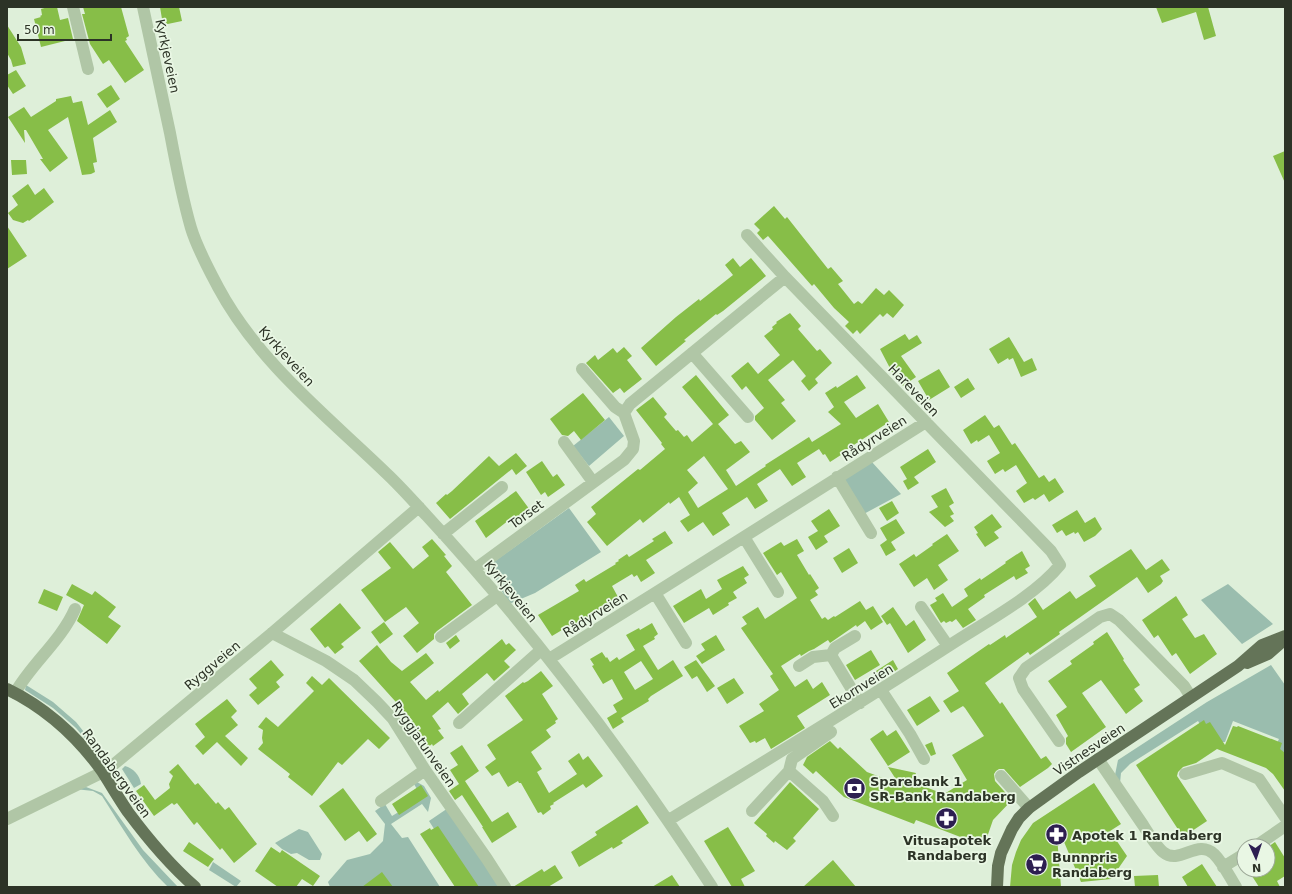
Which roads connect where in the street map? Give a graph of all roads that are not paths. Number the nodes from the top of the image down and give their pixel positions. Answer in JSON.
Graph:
{"nodes":[{"id":1,"x":73,"y":7,"type":"edge"},
{"id":2,"x":143,"y":7,"type":"edge"},
{"id":3,"x":88,"y":69,"type":"dead end"},
{"id":4,"x":747,"y":235,"type":"dead end"},
{"id":5,"x":785,"y":277,"type":"junction"},
{"id":6,"x":692,"y":353,"type":"junction"},
{"id":7,"x":582,"y":369,"type":"dead end"},
{"id":8,"x":624,"y":413,"type":"junction"},
{"id":9,"x":748,"y":417,"type":"dead end"},
{"id":10,"x":926,"y":422,"type":"junction"},
{"id":11,"x":564,"y":442,"type":"dead end"},
{"id":12,"x":837,"y":477,"type":"junction"},
{"id":13,"x":593,"y":482,"type":"junction"},
{"id":14,"x":502,"y":487,"type":"dead end"},
{"id":15,"x":419,"y":507,"type":"junction"},
{"id":16,"x":871,"y":532,"type":"dead end"},
{"id":17,"x":443,"y":534,"type":"junction"},
{"id":18,"x":744,"y":537,"type":"junction"},
{"id":19,"x":1060,"y":565,"type":"joint"},
{"id":20,"x":475,"y":569,"type":"junction"},
{"id":21,"x":778,"y":592,"type":"dead end"},
{"id":22,"x":655,"y":593,"type":"junction"},
{"id":23,"x":497,"y":596,"type":"junction"},
{"id":24,"x":921,"y":607,"type":"dead end"},
{"id":25,"x":75,"y":609,"type":"dead end"},
{"id":26,"x":272,"y":633,"type":"junction"},
{"id":27,"x":855,"y":636,"type":"dead end"},
{"id":28,"x":441,"y":637,"type":"dead end"},
{"id":29,"x":1285,"y":638,"type":"edge"},
{"id":30,"x":686,"y":643,"type":"dead end"},
{"id":31,"x":948,"y":646,"type":"junction"},
{"id":32,"x":545,"y":654,"type":"junction"},
{"id":33,"x":831,"y":655,"type":"junction"},
{"id":34,"x":799,"y":666,"type":"dead end"},
{"id":35,"x":881,"y":690,"type":"junction"},
{"id":36,"x":10,"y":691,"type":"edge"},
{"id":37,"x":1191,"y":697,"type":"junction"},
{"id":38,"x":860,"y":703,"type":"junction"},
{"id":39,"x":459,"y":723,"type":"dead end"},
{"id":40,"x":831,"y":732,"type":"dead end"},
{"id":41,"x":1059,"y":741,"type":"dead end"},
{"id":42,"x":924,"y":759,"type":"dead end"},
{"id":43,"x":1098,"y":759,"type":"junction"},
{"id":44,"x":425,"y":770,"type":"junction"},
{"id":45,"x":103,"y":772,"type":"junction"},
{"id":46,"x":789,"y":772,"type":"junction"},
{"id":47,"x":1186,"y":774,"type":"dead end"},
{"id":48,"x":1001,"y":776,"type":"dead end"},
{"id":49,"x":381,"y":801,"type":"dead end"},
{"id":50,"x":1029,"y":808,"type":"junction"},
{"id":51,"x":752,"y":811,"type":"dead end"},
{"id":52,"x":833,"y":816,"type":"dead end"},
{"id":53,"x":1285,"y":817,"type":"edge"},
{"id":54,"x":7,"y":819,"type":"edge"},
{"id":55,"x":669,"y":820,"type":"junction"},
{"id":56,"x":1285,"y":826,"type":"edge"},
{"id":57,"x":1268,"y":838,"type":"edge"},
{"id":58,"x":1236,"y":859,"type":"edge"},
{"id":59,"x":1224,"y":867,"type":"junction"},
{"id":60,"x":194,"y":887,"type":"edge"},
{"id":61,"x":505,"y":887,"type":"edge"},
{"id":62,"x":712,"y":887,"type":"edge"},
{"id":63,"x":997,"y":887,"type":"edge"},
{"id":64,"x":1236,"y":887,"type":"edge"}],
"edges":[{"from":1,"to":3,"type":"street"},
{"from":2,"to":15,"type":"street","name":"Kyrkjeveien"},
{"from":4,"to":5,"type":"street","name":"Hareveien"},
{"from":5,"to":6,"type":"street"},
{"from":5,"to":10,"type":"street","name":"Hareveien"},
{"from":6,"to":8,"type":"street"},
{"from":6,"to":9,"type":"street"},
{"from":7,"to":8,"type":"street","name":"Torset"},
{"from":8,"to":13,"type":"street","name":"Torset"},
{"from":10,"to":12,"type":"street","name":"Rådyrveien"},
{"from":10,"to":19,"type":"street","name":"Hareveien"},
{"from":11,"to":13,"type":"street"},
{"from":12,"to":16,"type":"street","name":"Rådyrveien"},
{"from":12,"to":18,"type":"street","name":"Rådyrveien"},
{"from":13,"to":20,"type":"street","name":"Torset"},
{"from":14,"to":17,"type":"street"},
{"from":15,"to":17,"type":"street","name":"Kyrkjeveien"},
{"from":15,"to":26,"type":"street","name":"Ryggveien"},
{"from":17,"to":20,"type":"street","name":"Kyrkjeveien"},
{"from":18,"to":21,"type":"street"},
{"from":18,"to":22,"type":"street","name":"Rådyrveien"},
{"from":19,"to":31,"type":"street","name":"Ekornveien"},
{"from":20,"to":23,"type":"street","name":"Kyrkjeveien"},
{"from":22,"to":30,"type":"street"},
{"from":22,"to":32,"type":"street","name":"Rådyrveien"},
{"from":23,"to":28,"type":"street"},
{"from":23,"to":32,"type":"street","name":"Kyrkjeveien"},
{"from":24,"to":31,"type":"street"},
{"from":25,"to":36,"type":"street"},
{"from":26,"to":44,"type":"street","name":"Ryggjatunveien"},
{"from":26,"to":45,"type":"street","name":"Ryggveien"},
{"from":27,"to":33,"type":"street"},
{"from":29,"to":37,"type":"main road","name":"Vistnesveien"},
{"from":31,"to":35,"type":"street","name":"Ekornveien"},
{"from":32,"to":39,"type":"street"},
{"from":32,"to":55,"type":"street","name":"Kyrkjeveien"},
{"from":33,"to":34,"type":"street"},
{"from":33,"to":38,"type":"street"},
{"from":35,"to":38,"type":"street","name":"Ekornveien"},
{"from":35,"to":42,"type":"street"},
{"from":36,"to":45,"type":"main road","name":"Randabergveien"},
{"from":37,"to":41,"type":"street"},
{"from":37,"to":43,"type":"main road","name":"Vistnesveien"},
{"from":38,"to":55,"type":"street","name":"Ekornveien"},
{"from":40,"to":46,"type":"street"},
{"from":43,"to":50,"type":"main road","name":"Vistnesveien"},
{"from":43,"to":59,"type":"street"},
{"from":44,"to":49,"type":"street"},
{"from":44,"to":61,"type":"street","name":"Ryggjatunveien"},
{"from":45,"to":54,"type":"street","name":"Ryggveien"},
{"from":45,"to":60,"type":"main road","name":"Randabergveien"},
{"from":46,"to":51,"type":"street"},
{"from":46,"to":52,"type":"street"},
{"from":47,"to":53,"type":"street"},
{"from":48,"to":50,"type":"street"},
{"from":50,"to":63,"type":"main road","name":"Vistnesveien"},
{"from":55,"to":62,"type":"street","name":"Kyrkjeveien"},
{"from":56,"to":57,"type":"street"},
{"from":58,"to":59,"type":"street"},
{"from":59,"to":64,"type":"street"}]}
